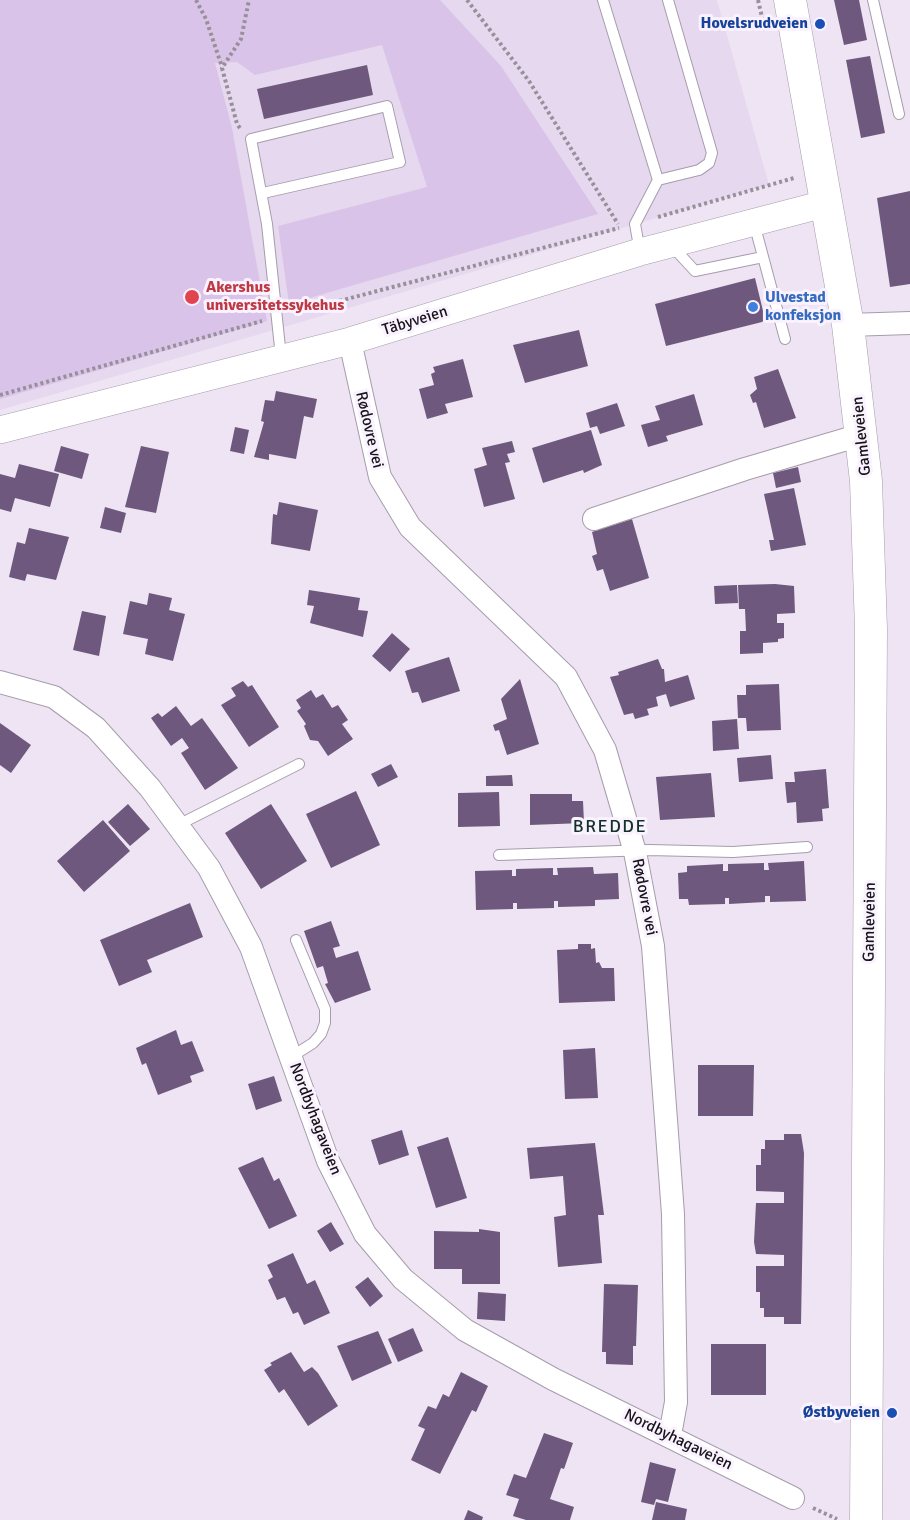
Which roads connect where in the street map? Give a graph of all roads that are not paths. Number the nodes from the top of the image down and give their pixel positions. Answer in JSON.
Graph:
{"nodes":[{"id":1,"x":603,"y":0,"type":"edge"},
{"id":2,"x":668,"y":0,"type":"edge"},
{"id":3,"x":790,"y":0,"type":"edge"},
{"id":4,"x":873,"y":0,"type":"edge"},
{"id":5,"x":899,"y":114,"type":"dead end"},
{"id":6,"x":658,"y":180,"type":"junction"},
{"id":7,"x":263,"y":193,"type":"junction"},
{"id":8,"x":828,"y":203,"type":"junction"},
{"id":9,"x":754,"y":223,"type":"junction"},
{"id":10,"x":670,"y":244,"type":"junction"},
{"id":11,"x":640,"y":252,"type":"junction"},
{"id":12,"x":763,"y":256,"type":"junction"},
{"id":13,"x":910,"y":323,"type":"edge"},
{"id":14,"x":848,"y":325,"type":"junction"},
{"id":15,"x":785,"y":339,"type":"dead end"},
{"id":16,"x":350,"y":341,"type":"junction"},
{"id":17,"x":282,"y":360,"type":"junction"},
{"id":18,"x":0,"y":430,"type":"edge"},
{"id":19,"x":863,"y":438,"type":"junction"},
{"id":20,"x":594,"y":519,"type":"dead end"},
{"id":21,"x":0,"y":682,"type":"edge"},
{"id":22,"x":299,"y":764,"type":"dead end"},
{"id":23,"x":177,"y":825,"type":"junction"},
{"id":24,"x":807,"y":847,"type":"dead end"},
{"id":25,"x":635,"y":852,"type":"junction"},
{"id":26,"x":499,"y":855,"type":"dead end"},
{"id":27,"x":296,"y":940,"type":"dead end"},
{"id":28,"x":291,"y":1057,"type":"junction"},
{"id":29,"x":670,"y":1435,"type":"junction"},
{"id":30,"x":793,"y":1498,"type":"dead end"},
{"id":31,"x":867,"y":1520,"type":"edge"}],
"edges":[{"from":1,"to":6,"type":"lane"},
{"from":2,"to":6,"type":"lane"},
{"from":3,"to":8,"type":"main road","name":"Gamleveien"},
{"from":4,"to":5,"type":"lane"},
{"from":6,"to":11,"type":"lane"},
{"from":7,"to":7,"type":"lane"},
{"from":7,"to":17,"type":"lane"},
{"from":8,"to":9,"type":"street","name":"Täbyveien"},
{"from":8,"to":14,"type":"main road","name":"Gamleveien"},
{"from":9,"to":10,"type":"street","name":"Täbyveien"},
{"from":9,"to":12,"type":"lane"},
{"from":10,"to":11,"type":"street","name":"Täbyveien"},
{"from":10,"to":12,"type":"lane"},
{"from":11,"to":16,"type":"street","name":"Täbyveien"},
{"from":12,"to":15,"type":"lane"},
{"from":13,"to":14,"type":"street"},
{"from":14,"to":19,"type":"main road","name":"Gamleveien"},
{"from":16,"to":17,"type":"street","name":"Täbyveien"},
{"from":16,"to":25,"type":"street","name":"Rødovre vei"},
{"from":17,"to":18,"type":"street","name":"Täbyveien"},
{"from":19,"to":20,"type":"street"},
{"from":19,"to":31,"type":"main road","name":"Gamleveien"},
{"from":21,"to":23,"type":"street","name":"Nordbyhagaveien"},
{"from":22,"to":23,"type":"lane"},
{"from":23,"to":28,"type":"street","name":"Nordbyhagaveien"},
{"from":24,"to":25,"type":"lane"},
{"from":25,"to":26,"type":"lane"},
{"from":25,"to":29,"type":"street","name":"Rødovre vei"},
{"from":27,"to":28,"type":"lane"},
{"from":28,"to":29,"type":"street","name":"Nordbyhagaveien"},
{"from":29,"to":30,"type":"street","name":"Nordbyhagaveien"}]}
